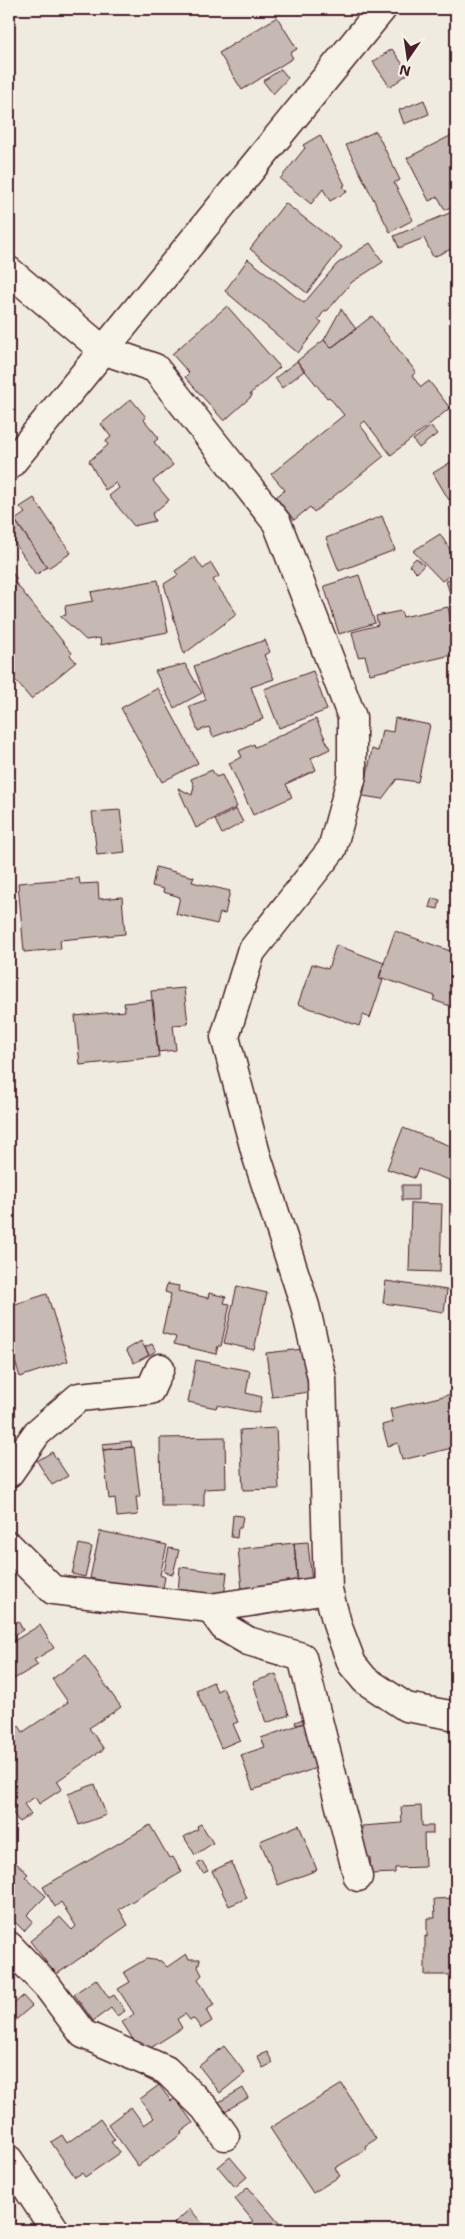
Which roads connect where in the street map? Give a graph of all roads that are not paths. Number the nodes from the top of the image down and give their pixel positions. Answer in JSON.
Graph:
{"nodes":[{"id":1,"x":382,"y":9,"type":"edge"},
{"id":2,"x":9,"y":271,"type":"edge"},
{"id":3,"x":103,"y":350,"type":"junction"},
{"id":4,"x":9,"y":466,"type":"edge"},
{"id":5,"x":160,"y":1368,"type":"dead end"},
{"id":6,"x":9,"y":1473,"type":"edge"},
{"id":7,"x":9,"y":1546,"type":"edge"},
{"id":8,"x":328,"y":1590,"type":"junction"},
{"id":9,"x":210,"y":1608,"type":"junction"},
{"id":10,"x":456,"y":1716,"type":"edge"},
{"id":11,"x":358,"y":1877,"type":"dead end"},
{"id":12,"x":9,"y":1946,"type":"edge"},
{"id":13,"x":225,"y":2136,"type":"dead end"},
{"id":14,"x":9,"y":2160,"type":"edge"},
{"id":15,"x":55,"y":2230,"type":"edge"}],
"edges":[{"from":1,"to":3,"type":"street"},
{"from":2,"to":3,"type":"street"},
{"from":3,"to":4,"type":"street"},
{"from":3,"to":8,"type":"street"},
{"from":5,"to":6,"type":"street"},
{"from":7,"to":9,"type":"street"},
{"from":8,"to":9,"type":"street"},
{"from":8,"to":10,"type":"street"},
{"from":9,"to":11,"type":"street"},
{"from":12,"to":13,"type":"street"},
{"from":14,"to":15,"type":"street"}]}
